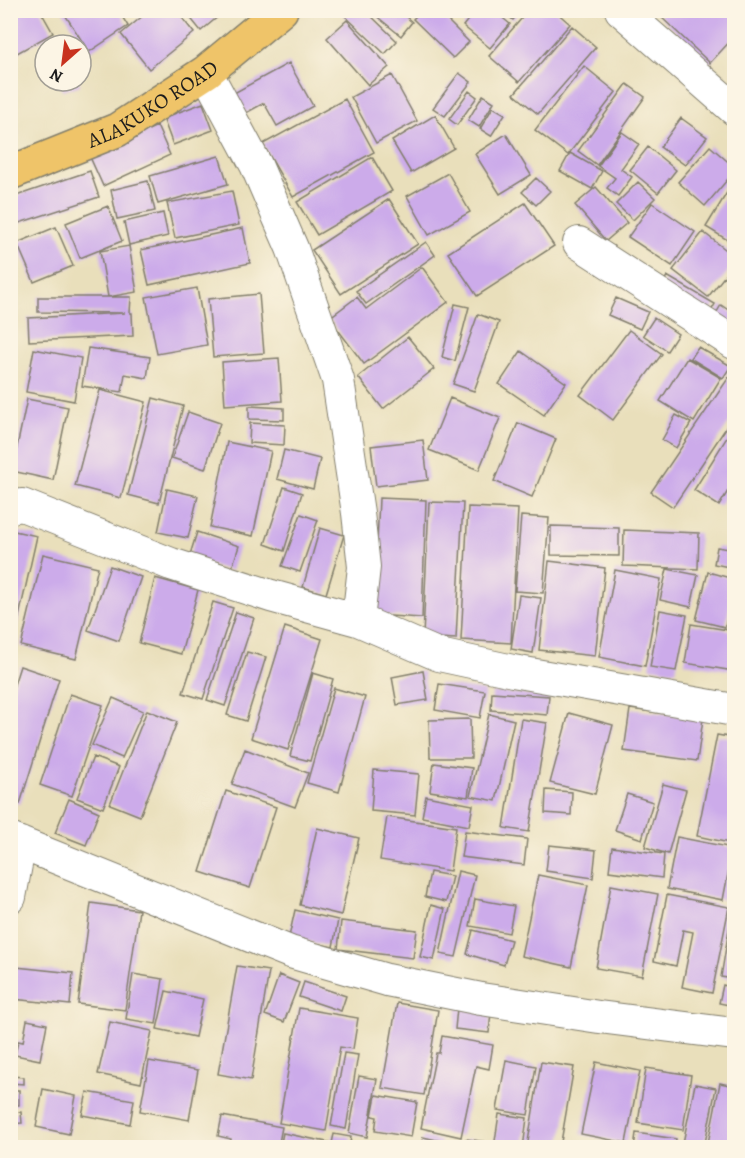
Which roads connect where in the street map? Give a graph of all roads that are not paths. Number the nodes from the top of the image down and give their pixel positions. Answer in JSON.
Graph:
{"nodes":[{"id":1,"x":281,"y":10,"type":"edge"},
{"id":2,"x":621,"y":10,"type":"edge"},
{"id":3,"x":206,"y":72,"type":"junction"},
{"id":4,"x":735,"y":109,"type":"edge"},
{"id":5,"x":10,"y":173,"type":"edge"},
{"id":6,"x":579,"y":243,"type":"dead end"},
{"id":7,"x":735,"y":342,"type":"edge"},
{"id":8,"x":10,"y":507,"type":"edge"},
{"id":9,"x":358,"y":620,"type":"junction"},
{"id":10,"x":735,"y":710,"type":"edge"},
{"id":11,"x":15,"y":841,"type":"edge"},
{"id":12,"x":10,"y":897,"type":"edge"},
{"id":13,"x":735,"y":1034,"type":"edge"}],
"edges":[{"from":1,"to":3,"type":"main road","name":"ALAKUKO ROAD"},
{"from":2,"to":4,"type":"street"},
{"from":3,"to":5,"type":"main road","name":"ALAKUKO ROAD"},
{"from":3,"to":9,"type":"street"},
{"from":6,"to":7,"type":"street"},
{"from":8,"to":9,"type":"street"},
{"from":9,"to":10,"type":"street"},
{"from":11,"to":12,"type":"street"},
{"from":11,"to":13,"type":"street"}]}
